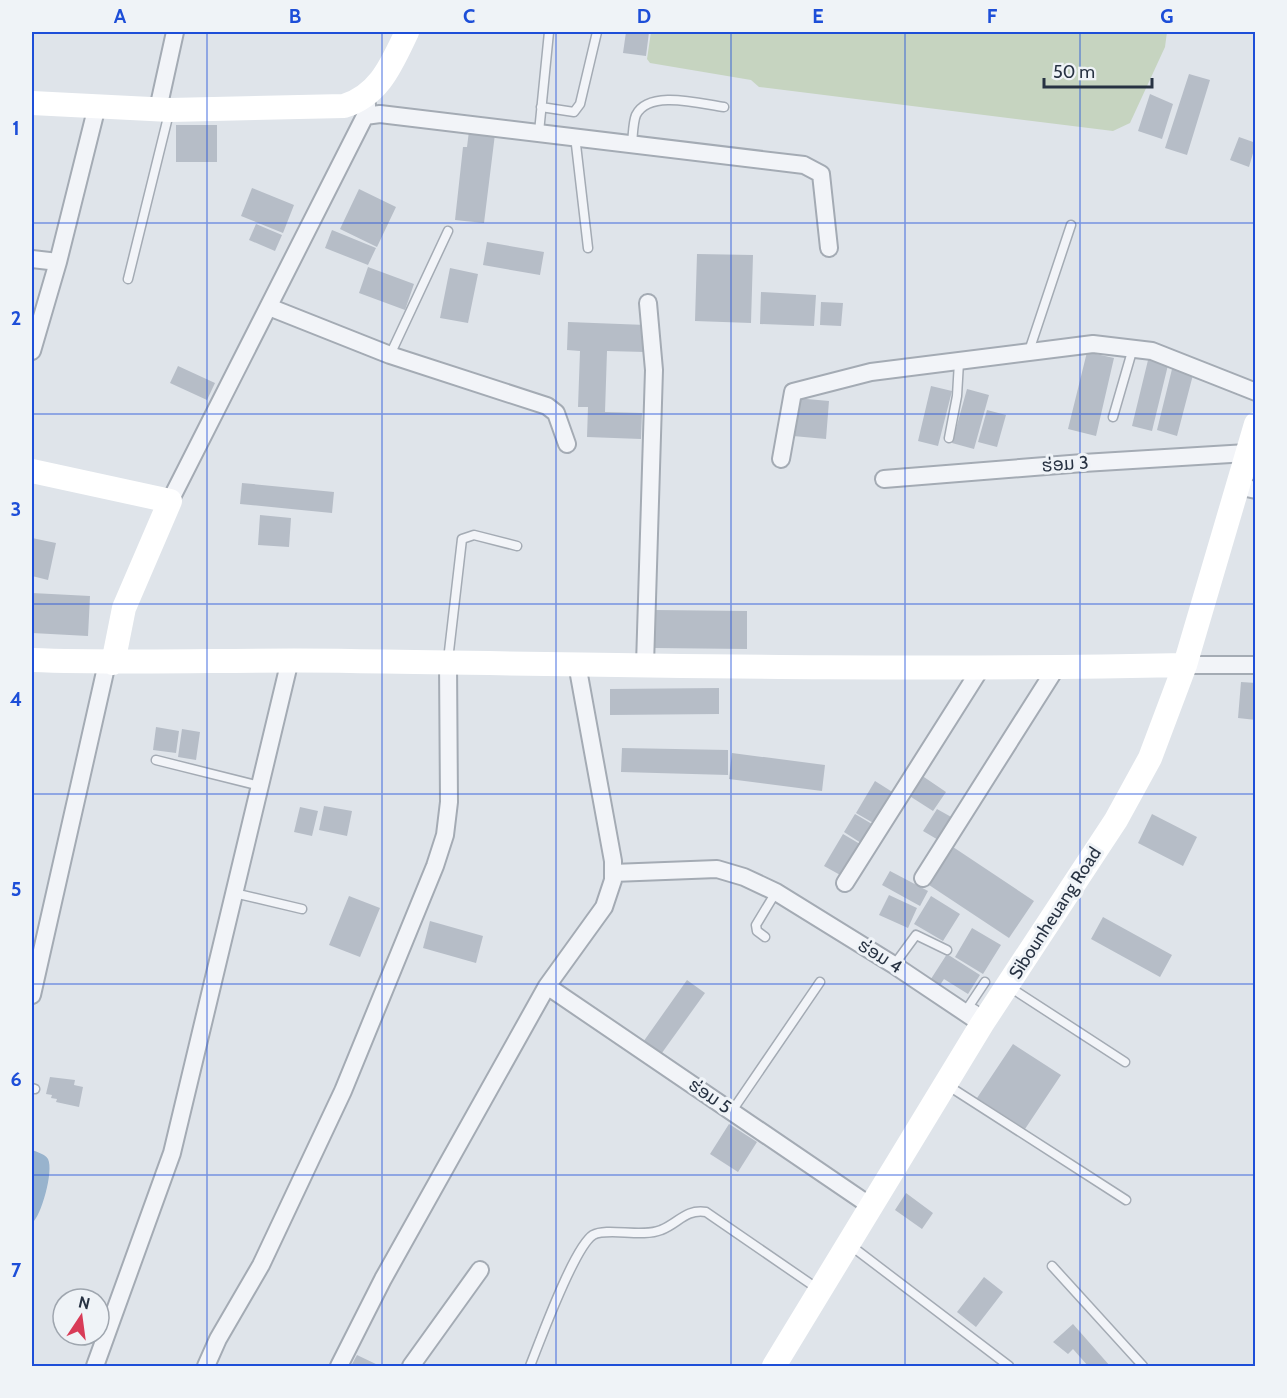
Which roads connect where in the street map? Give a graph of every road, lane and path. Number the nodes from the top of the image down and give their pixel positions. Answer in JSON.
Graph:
{"nodes":[{"id":1,"x":175,"y":32,"type":"edge"},
{"id":2,"x":407,"y":32,"type":"edge"},
{"id":3,"x":549,"y":32,"type":"edge"},
{"id":4,"x":597,"y":32,"type":"edge"},
{"id":5,"x":32,"y":103,"type":"edge"},
{"id":6,"x":367,"y":105,"type":"junction"},
{"id":7,"x":97,"y":106,"type":"junction"},
{"id":8,"x":541,"y":107,"type":"junction"},
{"id":9,"x":724,"y":107,"type":"dead end"},
{"id":10,"x":164,"y":109,"type":"junction"},
{"id":11,"x":539,"y":132,"type":"junction"},
{"id":12,"x":574,"y":136,"type":"junction"},
{"id":13,"x":632,"y":143,"type":"junction"},
{"id":14,"x":1071,"y":225,"type":"dead end"},
{"id":15,"x":448,"y":231,"type":"dead end"},
{"id":16,"x":588,"y":248,"type":"dead end"},
{"id":17,"x":829,"y":248,"type":"dead end"},
{"id":18,"x":32,"y":259,"type":"edge"},
{"id":19,"x":58,"y":262,"type":"junction"},
{"id":20,"x":128,"y":279,"type":"dead end"},
{"id":21,"x":648,"y":303,"type":"dead end"},
{"id":22,"x":269,"y":307,"type":"junction"},
{"id":23,"x":1133,"y":348,"type":"junction"},
{"id":24,"x":32,"y":351,"type":"edge"},
{"id":25,"x":1029,"y":351,"type":"junction"},
{"id":26,"x":390,"y":355,"type":"junction"},
{"id":27,"x":959,"y":362,"type":"junction"},
{"id":28,"x":1256,"y":392,"type":"edge"},
{"id":29,"x":1113,"y":417,"type":"dead end"},
{"id":30,"x":1256,"y":424,"type":"edge"},
{"id":31,"x":949,"y":438,"type":"dead end"},
{"id":32,"x":567,"y":444,"type":"dead end"},
{"id":33,"x":1247,"y":453,"type":"junction"},
{"id":34,"x":781,"y":459,"type":"dead end"},
{"id":35,"x":32,"y":471,"type":"edge"},
{"id":36,"x":884,"y":479,"type":"dead end"},
{"id":37,"x":1246,"y":488,"type":"edge"},
{"id":38,"x":170,"y":501,"type":"junction"},
{"id":39,"x":517,"y":546,"type":"dead end"},
{"id":40,"x":32,"y":660,"type":"edge"},
{"id":41,"x":290,"y":660,"type":"junction"},
{"id":42,"x":448,"y":662,"type":"junction"},
{"id":43,"x":110,"y":663,"type":"junction"},
{"id":44,"x":577,"y":664,"type":"junction"},
{"id":45,"x":645,"y":664,"type":"junction"},
{"id":46,"x":1185,"y":664,"type":"junction"},
{"id":47,"x":1256,"y":665,"type":"edge"},
{"id":48,"x":981,"y":668,"type":"junction"},
{"id":49,"x":1056,"y":668,"type":"junction"},
{"id":50,"x":156,"y":760,"type":"dead end"},
{"id":51,"x":260,"y":786,"type":"junction"},
{"id":52,"x":614,"y":873,"type":"junction"},
{"id":53,"x":923,"y":878,"type":"dead end"},
{"id":54,"x":846,"y":883,"type":"dead end"},
{"id":55,"x":776,"y":892,"type":"junction"},
{"id":56,"x":234,"y":893,"type":"junction"},
{"id":57,"x":302,"y":909,"type":"dead end"},
{"id":58,"x":765,"y":937,"type":"dead end"},
{"id":59,"x":947,"y":950,"type":"dead end"},
{"id":60,"x":894,"y":965,"type":"junction"},
{"id":61,"x":819,"y":982,"type":"dead end"},
{"id":62,"x":996,"y":984,"type":"junction"},
{"id":63,"x":548,"y":986,"type":"junction"},
{"id":64,"x":32,"y":995,"type":"edge"},
{"id":65,"x":985,"y":1020,"type":"junction"},
{"id":66,"x":1125,"y":1062,"type":"dead end"},
{"id":67,"x":945,"y":1084,"type":"junction"},
{"id":68,"x":732,"y":1112,"type":"junction"},
{"id":69,"x":1126,"y":1200,"type":"dead end"},
{"id":70,"x":872,"y":1207,"type":"junction"},
{"id":71,"x":849,"y":1244,"type":"junction"},
{"id":72,"x":1052,"y":1266,"type":"dead end"},
{"id":73,"x":480,"y":1270,"type":"dead end"},
{"id":74,"x":821,"y":1291,"type":"junction"},
{"id":75,"x":94,"y":1366,"type":"edge"},
{"id":76,"x":206,"y":1366,"type":"edge"},
{"id":77,"x":339,"y":1366,"type":"edge"},
{"id":78,"x":411,"y":1366,"type":"edge"},
{"id":79,"x":530,"y":1366,"type":"edge"},
{"id":80,"x":774,"y":1366,"type":"edge"},
{"id":81,"x":1009,"y":1366,"type":"edge"},
{"id":82,"x":1143,"y":1366,"type":"edge"}],
"edges":[{"from":1,"to":10,"type":"street"},
{"from":2,"to":6,"type":"street"},
{"from":3,"to":8,"type":"lane"},
{"from":4,"to":8,"type":"lane"},
{"from":5,"to":7,"type":"street"},
{"from":6,"to":10,"type":"street"},
{"from":6,"to":11,"type":"street"},
{"from":6,"to":22,"type":"street"},
{"from":7,"to":10,"type":"street"},
{"from":7,"to":19,"type":"street"},
{"from":8,"to":11,"type":"lane"},
{"from":9,"to":13,"type":"lane"},
{"from":10,"to":20,"type":"lane"},
{"from":11,"to":12,"type":"street"},
{"from":12,"to":13,"type":"street"},
{"from":12,"to":16,"type":"lane"},
{"from":13,"to":17,"type":"street"},
{"from":14,"to":25,"type":"lane"},
{"from":15,"to":26,"type":"lane"},
{"from":18,"to":19,"type":"street"},
{"from":19,"to":24,"type":"street"},
{"from":21,"to":45,"type":"street"},
{"from":22,"to":26,"type":"street"},
{"from":22,"to":38,"type":"street"},
{"from":23,"to":25,"type":"street"},
{"from":23,"to":28,"type":"street"},
{"from":23,"to":29,"type":"lane"},
{"from":25,"to":27,"type":"street"},
{"from":26,"to":32,"type":"street"},
{"from":27,"to":31,"type":"lane"},
{"from":27,"to":34,"type":"street"},
{"from":30,"to":33,"type":"street","name":"Sibounheuang Road"},
{"from":33,"to":36,"type":"street","name":"ຮ່ອມ 3"},
{"from":33,"to":37,"type":"street","name":"Sibounheuang Road"},
{"from":35,"to":38,"type":"street"},
{"from":37,"to":46,"type":"street","name":"Sibounheuang Road"},
{"from":38,"to":43,"type":"street"},
{"from":39,"to":42,"type":"lane"},
{"from":40,"to":43,"type":"street"},
{"from":41,"to":42,"type":"street"},
{"from":41,"to":43,"type":"street"},
{"from":41,"to":51,"type":"street"},
{"from":42,"to":44,"type":"street"},
{"from":42,"to":76,"type":"street"},
{"from":43,"to":64,"type":"street"},
{"from":44,"to":45,"type":"street"},
{"from":44,"to":52,"type":"street"},
{"from":45,"to":48,"type":"street"},
{"from":46,"to":47,"type":"street"},
{"from":46,"to":49,"type":"street"},
{"from":46,"to":62,"type":"street","name":"Sibounheuang Road"},
{"from":48,"to":49,"type":"street"},
{"from":48,"to":54,"type":"street"},
{"from":49,"to":53,"type":"street"},
{"from":50,"to":51,"type":"lane"},
{"from":51,"to":56,"type":"street"},
{"from":52,"to":55,"type":"street","name":"ຮ່ອມ 4"},
{"from":52,"to":63,"type":"street"},
{"from":55,"to":58,"type":"lane"},
{"from":55,"to":60,"type":"street","name":"ຮ່ອມ 4"},
{"from":56,"to":57,"type":"lane"},
{"from":56,"to":75,"type":"street"},
{"from":59,"to":60,"type":"lane"},
{"from":60,"to":65,"type":"street","name":"ຮ່ອມ 4"},
{"from":61,"to":68,"type":"lane"},
{"from":62,"to":65,"type":"street","name":"Sibounheuang Road"},
{"from":62,"to":66,"type":"lane"},
{"from":63,"to":68,"type":"street","name":"ຮ່ອມ 5"},
{"from":63,"to":77,"type":"street"},
{"from":65,"to":67,"type":"street","name":"Sibounheuang Road"},
{"from":67,"to":69,"type":"lane"},
{"from":67,"to":70,"type":"street","name":"Sibounheuang Road"},
{"from":68,"to":70,"type":"street","name":"ຮ່ອມ 5"},
{"from":70,"to":71,"type":"street","name":"Sibounheuang Road"},
{"from":71,"to":74,"type":"street","name":"Sibounheuang Road"},
{"from":71,"to":81,"type":"lane"},
{"from":72,"to":82,"type":"lane"},
{"from":73,"to":78,"type":"street"},
{"from":74,"to":79,"type":"lane"},
{"from":74,"to":80,"type":"street","name":"Sibounheuang Road"}]}
